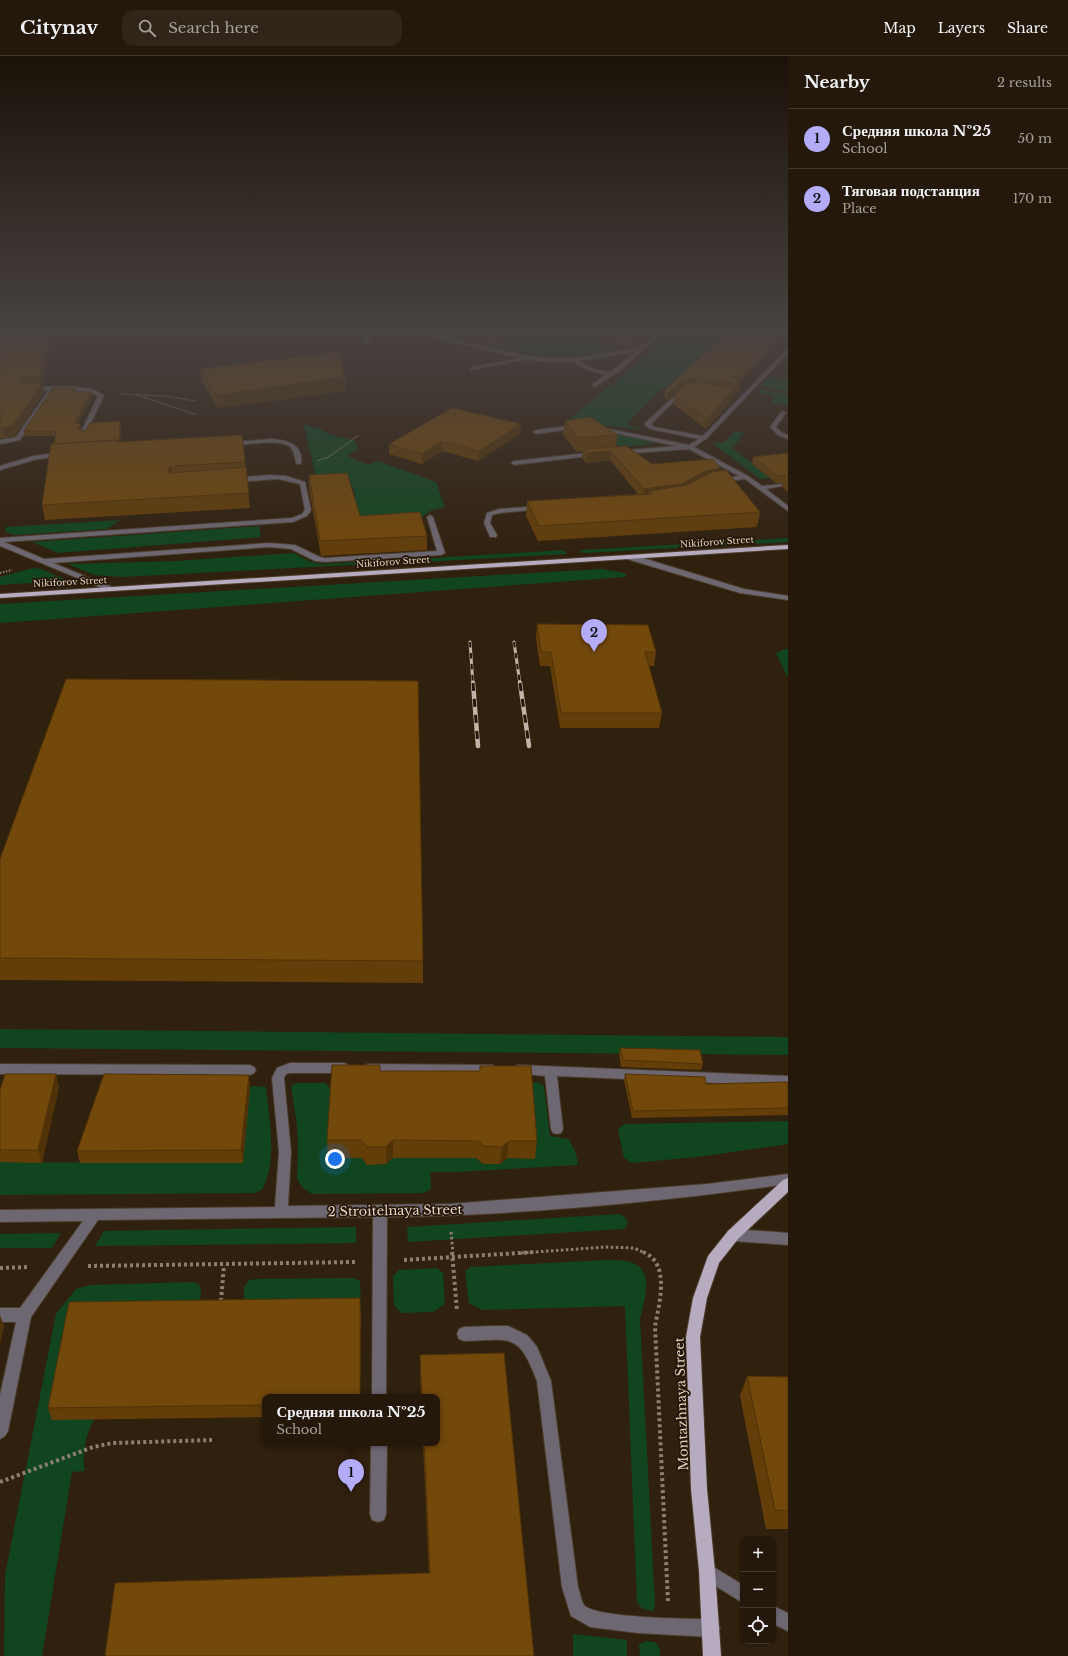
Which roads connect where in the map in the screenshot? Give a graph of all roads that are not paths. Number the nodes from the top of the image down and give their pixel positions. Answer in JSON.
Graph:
{"nodes":[{"id":1,"x":40,"y":406,"type":"edge"},
{"id":2,"x":96,"y":406,"type":"edge"},
{"id":3,"x":666,"y":406,"type":"edge"},
{"id":4,"x":735,"y":406,"type":"edge"},
{"id":5,"x":783,"y":413,"type":"dead end"},
{"id":6,"x":536,"y":432,"type":"dead end"},
{"id":7,"x":82,"y":434,"type":"edge"},
{"id":8,"x":788,"y":437,"type":"edge"},
{"id":9,"x":704,"y":438,"type":"junction"},
{"id":10,"x":0,"y":442,"type":"edge"},
{"id":11,"x":223,"y":444,"type":"edge"},
{"id":12,"x":690,"y":447,"type":"junction"},
{"id":13,"x":67,"y":453,"type":"edge"},
{"id":14,"x":604,"y":453,"type":"edge"},
{"id":15,"x":612,"y":453,"type":"edge"},
{"id":16,"x":299,"y":463,"type":"road end"},
{"id":17,"x":514,"y":463,"type":"dead end"},
{"id":18,"x":0,"y":468,"type":"edge"},
{"id":19,"x":746,"y":477,"type":"junction"},
{"id":20,"x":226,"y":481,"type":"edge"},
{"id":21,"x":713,"y":482,"type":"edge"},
{"id":22,"x":780,"y":485,"type":"edge"},
{"id":23,"x":760,"y":488,"type":"junction"},
{"id":24,"x":546,"y":508,"type":"edge"},
{"id":25,"x":788,"y":509,"type":"edge"},
{"id":26,"x":430,"y":517,"type":"dead end"},
{"id":27,"x":493,"y":535,"type":"dead end"},
{"id":28,"x":0,"y":540,"type":"edge"},
{"id":29,"x":0,"y":543,"type":"edge"},
{"id":30,"x":788,"y":547,"type":"edge"},
{"id":31,"x":630,"y":557,"type":"junction"},
{"id":32,"x":43,"y":561,"type":"junction"},
{"id":33,"x":109,"y":589,"type":"junction"},
{"id":34,"x":0,"y":596,"type":"edge"},
{"id":35,"x":788,"y":598,"type":"edge"},
{"id":36,"x":0,"y":1069,"type":"edge"},
{"id":37,"x":250,"y":1070,"type":"dead end"},
{"id":38,"x":550,"y":1071,"type":"junction"},
{"id":39,"x":788,"y":1080,"type":"edge"},
{"id":40,"x":558,"y":1129,"type":"dead end"},
{"id":41,"x":788,"y":1179,"type":"edge"},
{"id":42,"x":788,"y":1184,"type":"edge"},
{"id":43,"x":380,"y":1211,"type":"junction"},
{"id":44,"x":281,"y":1213,"type":"junction"},
{"id":45,"x":95,"y":1214,"type":"junction"},
{"id":46,"x":0,"y":1216,"type":"edge"},
{"id":47,"x":733,"y":1235,"type":"junction"},
{"id":48,"x":788,"y":1239,"type":"edge"},
{"id":49,"x":24,"y":1315,"type":"junction"},
{"id":50,"x":0,"y":1316,"type":"edge"},
{"id":51,"x":464,"y":1334,"type":"dead end"},
{"id":52,"x":379,"y":1394,"type":"edge"},
{"id":53,"x":0,"y":1431,"type":"edge"},
{"id":54,"x":379,"y":1446,"type":"edge"},
{"id":55,"x":378,"y":1514,"type":"dead end"},
{"id":56,"x":707,"y":1571,"type":"junction"},
{"id":57,"x":740,"y":1592,"type":"edge"},
{"id":58,"x":776,"y":1616,"type":"edge"},
{"id":59,"x":788,"y":1624,"type":"edge"},
{"id":60,"x":711,"y":1628,"type":"junction"},
{"id":61,"x":712,"y":1656,"type":"edge"}],
"edges":[{"from":1,"to":10,"type":"street"},
{"from":2,"to":7,"type":"street"},
{"from":3,"to":9,"type":"street"},
{"from":4,"to":9,"type":"street"},
{"from":5,"to":8,"type":"street"},
{"from":6,"to":12,"type":"street"},
{"from":9,"to":12,"type":"street"},
{"from":11,"to":16,"type":"street"},
{"from":12,"to":15,"type":"street"},
{"from":12,"to":19,"type":"street"},
{"from":13,"to":18,"type":"street"},
{"from":14,"to":17,"type":"street"},
{"from":19,"to":21,"type":"street"},
{"from":19,"to":23,"type":"street"},
{"from":20,"to":28,"type":"street"},
{"from":22,"to":23,"type":"street"},
{"from":23,"to":25,"type":"street"},
{"from":24,"to":27,"type":"street"},
{"from":26,"to":32,"type":"street"},
{"from":29,"to":32,"type":"street"},
{"from":30,"to":31,"type":"main road","name":"Nikiforov Street"},
{"from":31,"to":33,"type":"main road","name":"Nikiforov Street"},
{"from":31,"to":35,"type":"street"},
{"from":32,"to":33,"type":"street"},
{"from":33,"to":34,"type":"main road","name":"Nikiforov Street"},
{"from":36,"to":37,"type":"street"},
{"from":38,"to":39,"type":"street"},
{"from":38,"to":40,"type":"street"},
{"from":38,"to":44,"type":"street"},
{"from":41,"to":43,"type":"street","name":"2 Stroitelnaya Street"},
{"from":42,"to":47,"type":"main road","name":"Montazhnaya Street"},
{"from":43,"to":44,"type":"street","name":"2 Stroitelnaya Street"},
{"from":43,"to":52,"type":"street"},
{"from":44,"to":45,"type":"street","name":"2 Stroitelnaya Street"},
{"from":45,"to":46,"type":"street","name":"2 Stroitelnaya Street"},
{"from":45,"to":49,"type":"street"},
{"from":47,"to":48,"type":"street"},
{"from":47,"to":56,"type":"main road","name":"Montazhnaya Street"},
{"from":49,"to":50,"type":"street"},
{"from":49,"to":53,"type":"street"},
{"from":51,"to":60,"type":"street"},
{"from":54,"to":55,"type":"street"},
{"from":56,"to":57,"type":"street"},
{"from":56,"to":60,"type":"main road","name":"Montazhnaya Street"},
{"from":58,"to":59,"type":"street"},
{"from":60,"to":61,"type":"main road","name":"Montazhnaya Street"}]}
